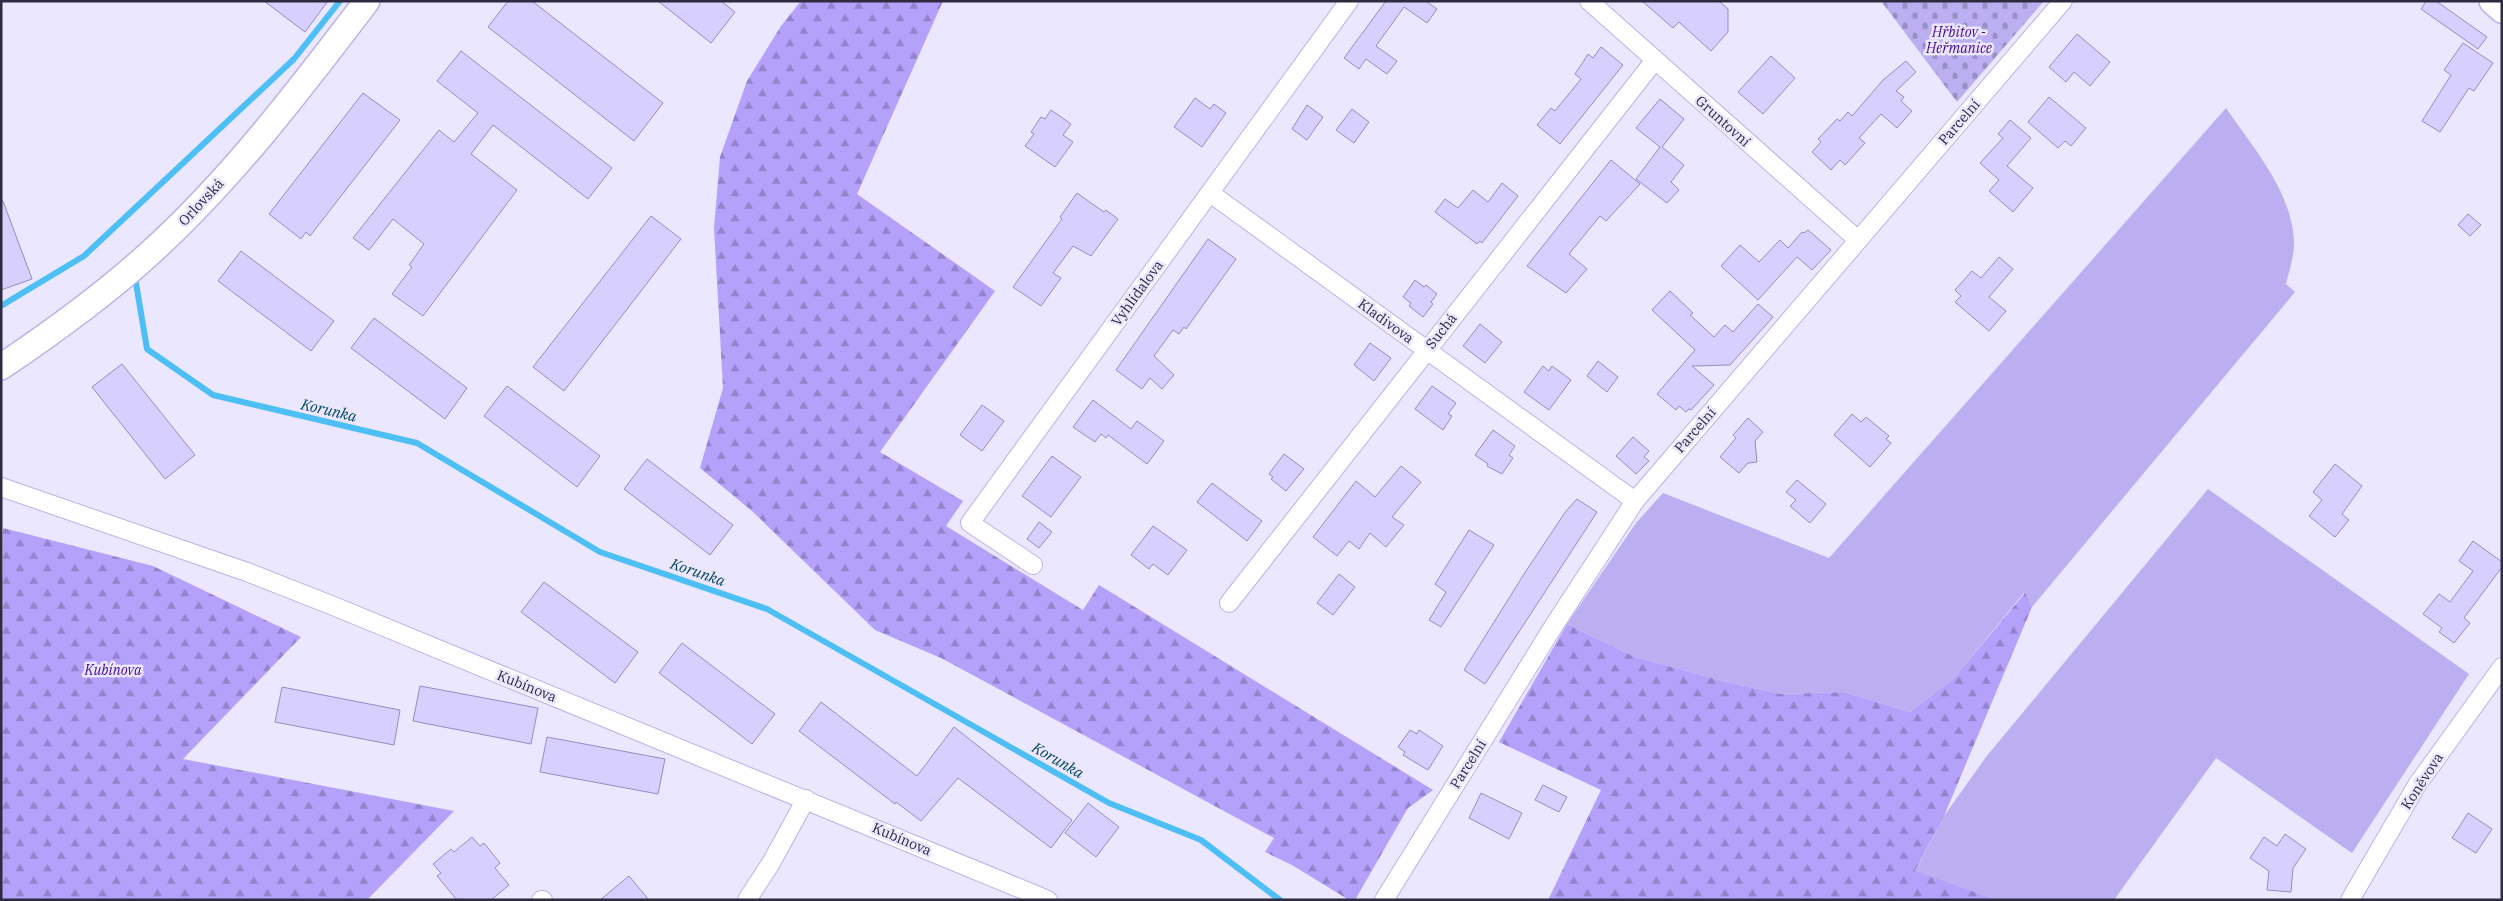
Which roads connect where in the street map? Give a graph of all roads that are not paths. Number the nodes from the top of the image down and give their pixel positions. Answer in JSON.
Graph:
{"nodes":[{"id":1,"x":367,"y":1,"type":"edge"},
{"id":2,"x":1349,"y":1,"type":"edge"},
{"id":3,"x":1589,"y":1,"type":"edge"},
{"id":4,"x":2062,"y":1,"type":"edge"},
{"id":5,"x":2492,"y":1,"type":"edge"},
{"id":6,"x":2502,"y":10,"type":"edge"},
{"id":7,"x":1655,"y":60,"type":"junction"},
{"id":8,"x":1210,"y":193,"type":"junction"},
{"id":9,"x":1858,"y":240,"type":"junction"},
{"id":10,"x":1426,"y":350,"type":"junction"},
{"id":11,"x":1,"y":366,"type":"edge"},
{"id":12,"x":1,"y":487,"type":"edge"},
{"id":13,"x":1635,"y":501,"type":"junction"},
{"id":14,"x":1033,"y":565,"type":"dead end"},
{"id":15,"x":1229,"y":603,"type":"dead end"},
{"id":16,"x":2502,"y":667,"type":"edge"},
{"id":17,"x":806,"y":799,"type":"junction"},
{"id":18,"x":747,"y":900,"type":"edge"},
{"id":19,"x":1048,"y":900,"type":"edge"},
{"id":20,"x":1384,"y":900,"type":"edge"},
{"id":21,"x":2350,"y":900,"type":"edge"}],
"edges":[{"from":1,"to":11,"type":"main road","name":"Orlovská"},
{"from":2,"to":8,"type":"street","name":"Vyhlídalova"},
{"from":3,"to":7,"type":"street","name":"Gruntovní"},
{"from":4,"to":9,"type":"street","name":"Parcelní"},
{"from":5,"to":6,"type":"main road"},
{"from":7,"to":9,"type":"street","name":"Gruntovní"},
{"from":7,"to":10,"type":"street","name":"Suchá"},
{"from":8,"to":10,"type":"street","name":"Kladivova"},
{"from":8,"to":14,"type":"street","name":"Vyhlídalova"},
{"from":9,"to":13,"type":"street","name":"Parcelní"},
{"from":10,"to":13,"type":"street","name":"Kladivova"},
{"from":10,"to":15,"type":"street","name":"Suchá"},
{"from":12,"to":17,"type":"street","name":"Kubínova"},
{"from":13,"to":20,"type":"street","name":"Parcelní"},
{"from":16,"to":21,"type":"street","name":"Koněvova"},
{"from":17,"to":18,"type":"street"},
{"from":17,"to":19,"type":"street","name":"Kubínova"}]}
